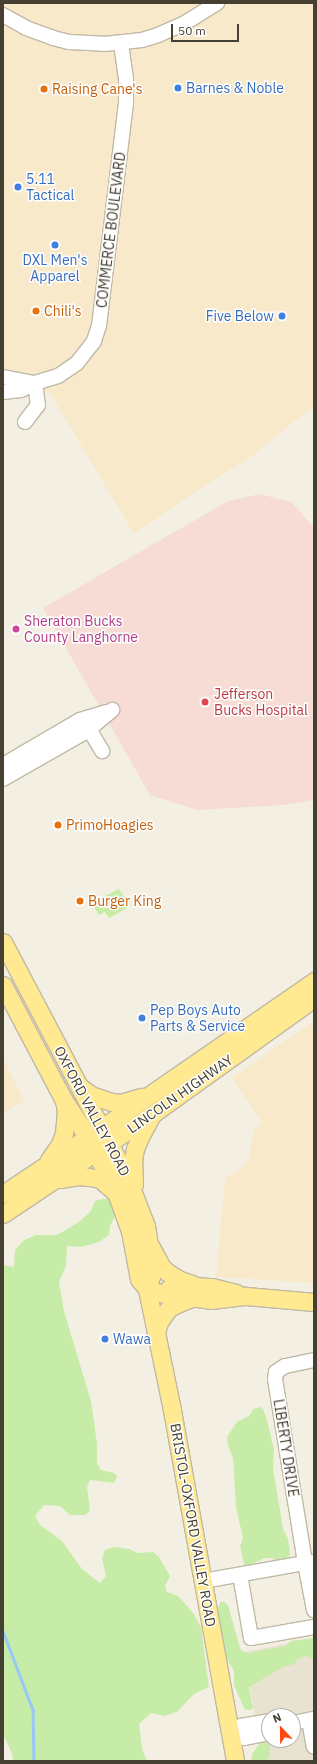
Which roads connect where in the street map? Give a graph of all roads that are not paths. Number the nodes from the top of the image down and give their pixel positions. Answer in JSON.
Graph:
{"nodes":[{"id":1,"x":217,"y":3,"type":"edge"},
{"id":2,"x":3,"y":15,"type":"edge"},
{"id":3,"x":121,"y":43,"type":"junction"},
{"id":4,"x":3,"y":377,"type":"edge"},
{"id":5,"x":35,"y":383,"type":"junction"},
{"id":6,"x":3,"y":392,"type":"edge"},
{"id":7,"x":25,"y":422,"type":"dead end"},
{"id":8,"x":89,"y":729,"type":"junction"},
{"id":9,"x":102,"y":751,"type":"dead end"},
{"id":10,"x":3,"y":765,"type":"edge"},
{"id":11,"x":3,"y":779,"type":"edge"},
{"id":12,"x":3,"y":942,"type":"edge"},
{"id":13,"x":314,"y":981,"type":"edge"},
{"id":14,"x":3,"y":985,"type":"edge"},
{"id":15,"x":314,"y":998,"type":"edge"},
{"id":16,"x":79,"y":1085,"type":"junction"},
{"id":17,"x":156,"y":1091,"type":"junction"},
{"id":18,"x":63,"y":1099,"type":"junction"},
{"id":19,"x":154,"y":1113,"type":"junction"},
{"id":20,"x":87,"y":1138,"type":"junction"},
{"id":21,"x":102,"y":1141,"type":"junction"},
{"id":22,"x":44,"y":1166,"type":"junction"},
{"id":23,"x":54,"y":1180,"type":"junction"},
{"id":24,"x":3,"y":1194,"type":"edge"},
{"id":25,"x":127,"y":1197,"type":"junction"},
{"id":26,"x":3,"y":1214,"type":"edge"},
{"id":27,"x":150,"y":1244,"type":"junction"},
{"id":28,"x":147,"y":1289,"type":"junction"},
{"id":29,"x":194,"y":1292,"type":"junction"},
{"id":30,"x":314,"y":1302,"type":"edge"},
{"id":31,"x":156,"y":1333,"type":"junction"},
{"id":32,"x":314,"y":1360,"type":"edge"},
{"id":33,"x":310,"y":1563,"type":"edge"},
{"id":34,"x":240,"y":1575,"type":"junction"},
{"id":35,"x":203,"y":1581,"type":"junction"},
{"id":36,"x":314,"y":1610,"type":"edge"},
{"id":37,"x":314,"y":1628,"type":"edge"},
{"id":38,"x":311,"y":1719,"type":"edge"},
{"id":39,"x":301,"y":1721,"type":"edge"},
{"id":40,"x":261,"y":1722,"type":"edge"},
{"id":41,"x":261,"y":1735,"type":"edge"},
{"id":42,"x":231,"y":1736,"type":"junction"},
{"id":43,"x":314,"y":1747,"type":"edge"},
{"id":44,"x":235,"y":1761,"type":"edge"}],
"edges":[{"from":1,"to":3,"type":"street"},
{"from":2,"to":3,"type":"street"},
{"from":3,"to":5,"type":"street","name":"COMMERCE BOULEVARD"},
{"from":4,"to":5,"type":"street","name":"COMMERCE BOULEVARD"},
{"from":5,"to":6,"type":"street","name":"COMMERCE BOULEVARD"},
{"from":5,"to":7,"type":"street"},
{"from":8,"to":9,"type":"street"},
{"from":8,"to":10,"type":"street"},
{"from":8,"to":11,"type":"street"},
{"from":12,"to":16,"type":"main road","name":"OXFORD VALLEY ROAD"},
{"from":13,"to":17,"type":"main road","name":"LINCOLN HIGHWAY"},
{"from":14,"to":18,"type":"main road","name":"OXFORD VALLEY ROAD"},
{"from":15,"to":19,"type":"main road","name":"LINCOLN HIGHWAY"},
{"from":16,"to":17,"type":"main road"},
{"from":16,"to":21,"type":"main road","name":"OXFORD VALLEY ROAD"},
{"from":17,"to":21,"type":"main road","name":"LINCOLN HIGHWAY"},
{"from":18,"to":20,"type":"main road","name":"OXFORD VALLEY ROAD"},
{"from":18,"to":22,"type":"main road"},
{"from":19,"to":21,"type":"main road","name":"LINCOLN HIGHWAY"},
{"from":19,"to":25,"type":"main road"},
{"from":20,"to":21,"type":"main road","name":"OXFORD VALLEY ROAD"},
{"from":20,"to":22,"type":"main road"},
{"from":21,"to":23,"type":"main road","name":"LINCOLN HIGHWAY"},
{"from":21,"to":25,"type":"main road","name":"OXFORD VALLEY ROAD"},
{"from":22,"to":24,"type":"main road"},
{"from":23,"to":25,"type":"main road"},
{"from":23,"to":26,"type":"main road","name":"LINCOLN HIGHWAY"},
{"from":25,"to":27,"type":"main road","name":"OXFORD VALLEY ROAD"},
{"from":25,"to":28,"type":"main road","name":"OXFORD VALLEY ROAD"},
{"from":27,"to":28,"type":"main road","name":"OXFORD VALLEY ROAD"},
{"from":27,"to":29,"type":"main road"},
{"from":28,"to":29,"type":"main road"},
{"from":28,"to":31,"type":"main road","name":"BRISTOL-OXFORD VALLEY ROAD"},
{"from":29,"to":30,"type":"main road"},
{"from":29,"to":31,"type":"main road"},
{"from":31,"to":35,"type":"main road","name":"BRISTOL-OXFORD VALLEY ROAD"},
{"from":32,"to":33,"type":"street","name":"LIBERTY DRIVE"},
{"from":33,"to":34,"type":"street"},
{"from":33,"to":36,"type":"street","name":"LIBERTY DRIVE"},
{"from":34,"to":35,"type":"street"},
{"from":34,"to":37,"type":"street"},
{"from":35,"to":42,"type":"main road","name":"BRISTOL-OXFORD VALLEY ROAD"},
{"from":38,"to":39,"type":"street"},
{"from":38,"to":43,"type":"street"},
{"from":40,"to":42,"type":"street"},
{"from":41,"to":42,"type":"street"},
{"from":42,"to":44,"type":"main road","name":"BRISTOL-OXFORD VALLEY ROAD"}]}
